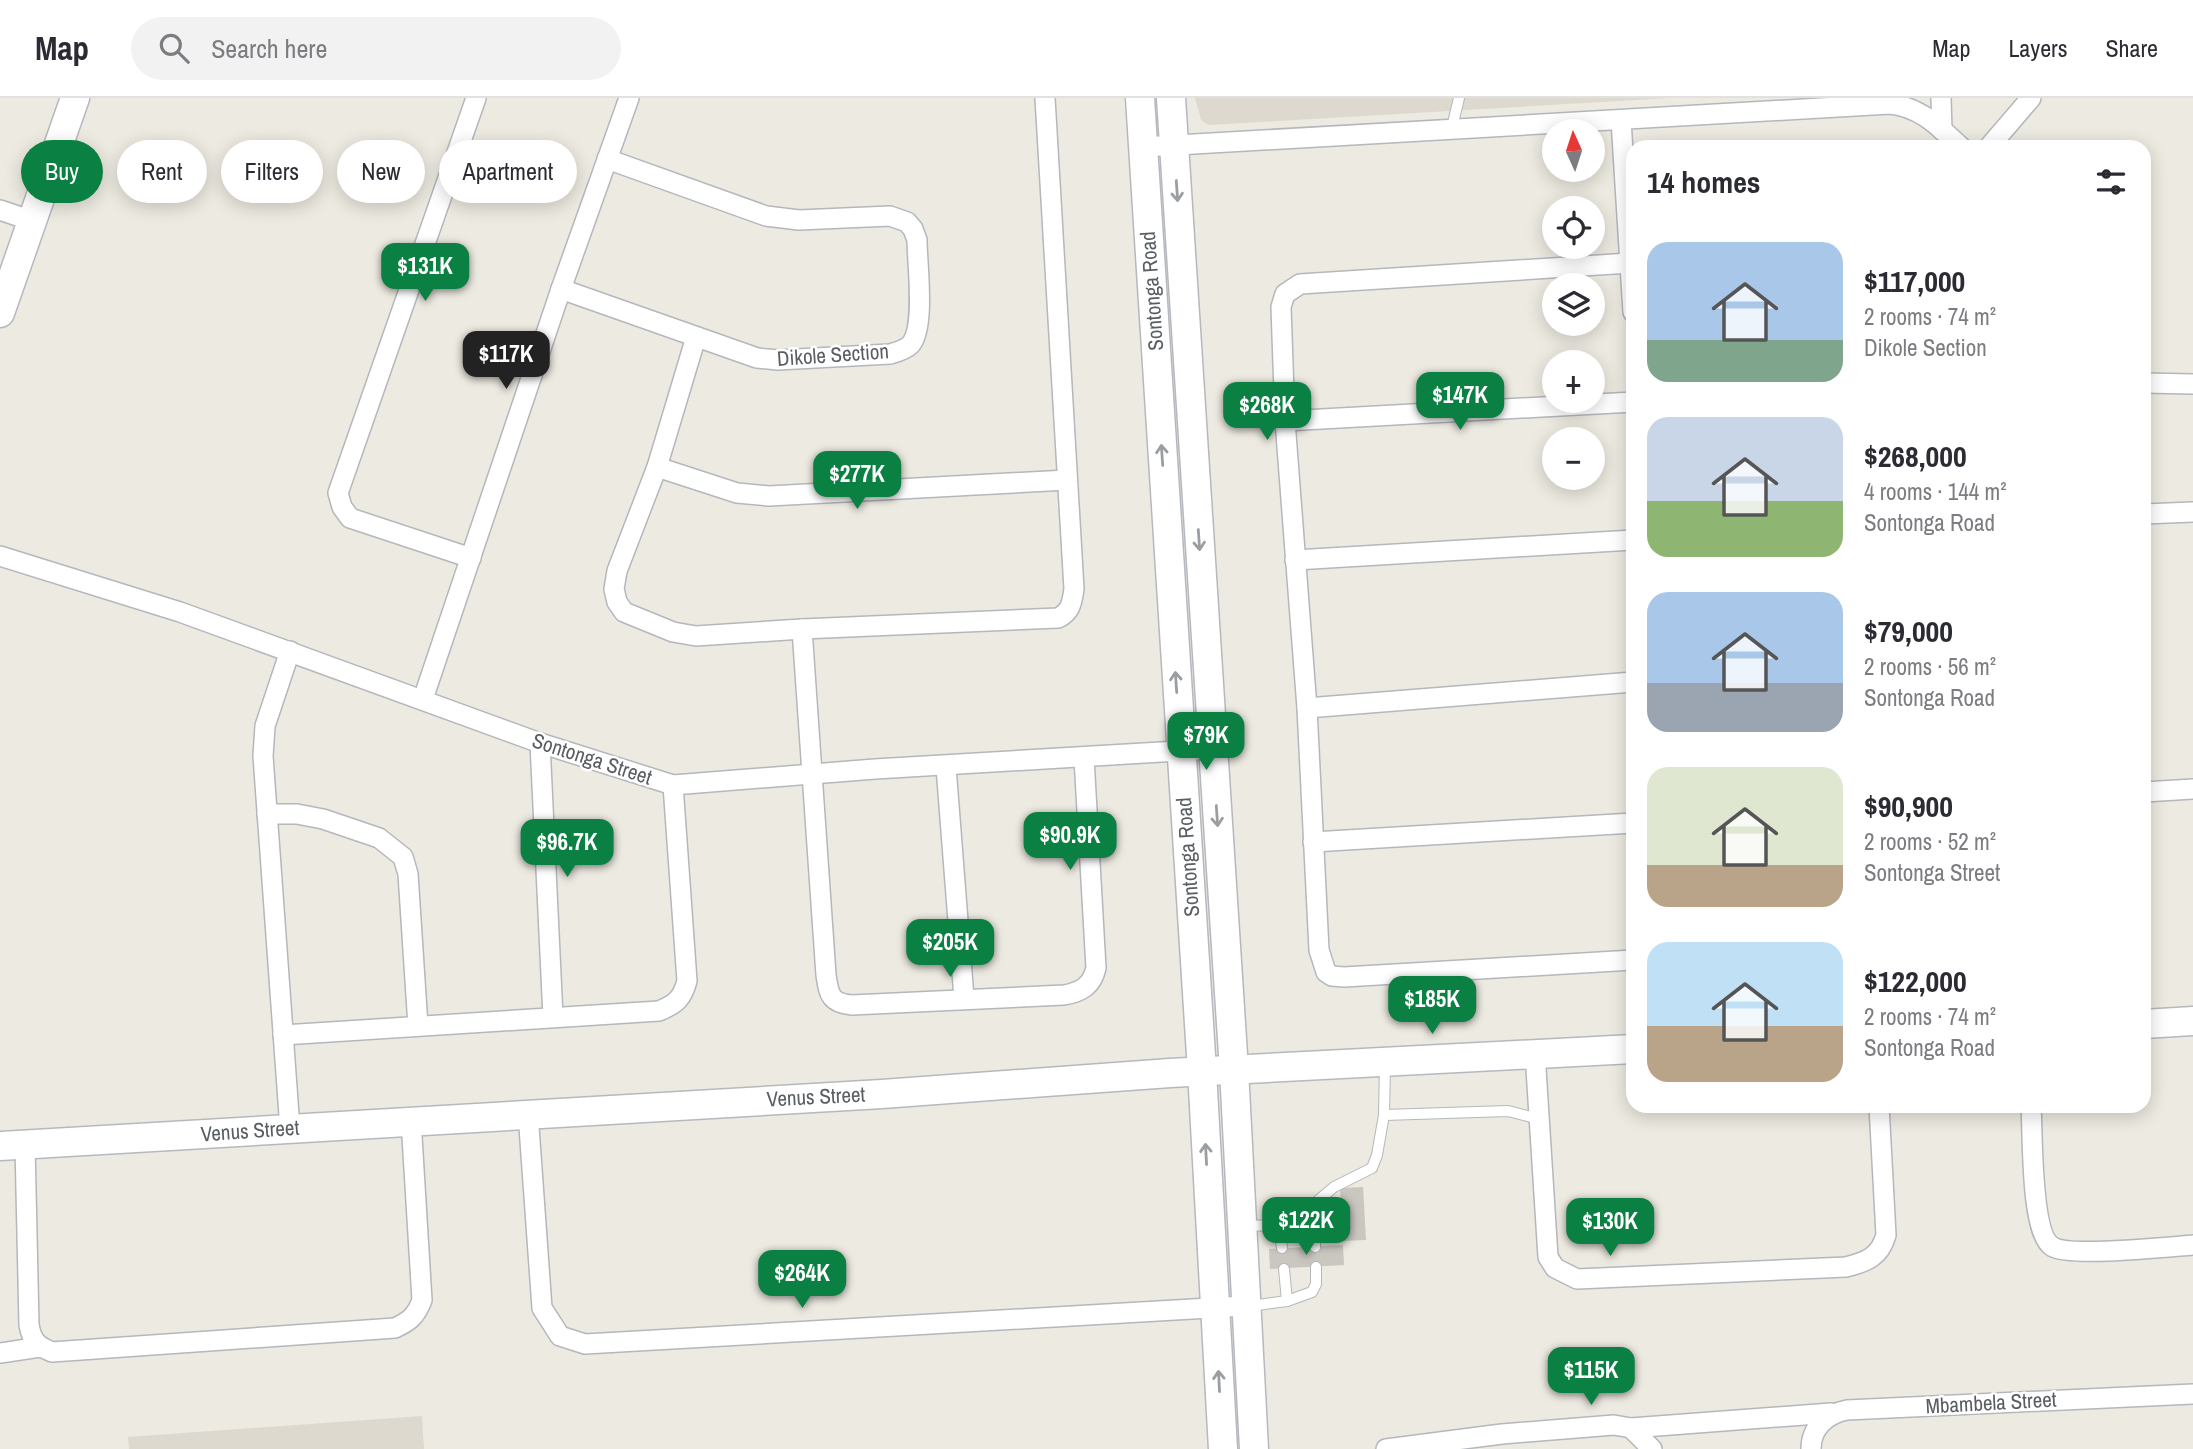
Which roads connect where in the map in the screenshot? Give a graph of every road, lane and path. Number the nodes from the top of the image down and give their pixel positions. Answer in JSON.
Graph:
{"nodes":[{"id":1,"x":75,"y":98,"type":"edge"},
{"id":2,"x":476,"y":98,"type":"edge"},
{"id":3,"x":629,"y":98,"type":"edge"},
{"id":4,"x":1045,"y":98,"type":"edge"},
{"id":5,"x":1140,"y":98,"type":"edge"},
{"id":6,"x":1171,"y":98,"type":"edge"},
{"id":7,"x":1459,"y":98,"type":"edge"},
{"id":8,"x":1941,"y":98,"type":"edge"},
{"id":9,"x":2031,"y":98,"type":"edge"},
{"id":10,"x":1753,"y":105,"type":"edge"},
{"id":11,"x":2013,"y":107,"type":"edge"},
{"id":12,"x":1621,"y":120,"type":"junction"},
{"id":13,"x":1452,"y":127,"type":"junction"},
{"id":14,"x":1942,"y":130,"type":"junction"},
{"id":15,"x":1953,"y":140,"type":"edge"},
{"id":16,"x":1993,"y":140,"type":"edge"},
{"id":17,"x":1174,"y":146,"type":"junction"},
{"id":18,"x":1142,"y":147,"type":"junction"},
{"id":19,"x":607,"y":159,"type":"junction"},
{"id":20,"x":1626,"y":199,"type":"edge"},
{"id":21,"x":0,"y":210,"type":"edge"},
{"id":22,"x":32,"y":221,"type":"junction"},
{"id":23,"x":1626,"y":263,"type":"edge"},
{"id":24,"x":561,"y":289,"type":"junction"},
{"id":25,"x":0,"y":313,"type":"edge"},
{"id":26,"x":696,"y":337,"type":"junction"},
{"id":27,"x":2151,"y":383,"type":"edge"},
{"id":28,"x":2193,"y":384,"type":"edge"},
{"id":29,"x":1626,"y":402,"type":"edge"},
{"id":30,"x":1285,"y":421,"type":"junction"},
{"id":31,"x":657,"y":467,"type":"junction"},
{"id":32,"x":1067,"y":480,"type":"junction"},
{"id":33,"x":2193,"y":512,"type":"edge"},
{"id":34,"x":2151,"y":514,"type":"edge"},
{"id":35,"x":1626,"y":540,"type":"edge"},
{"id":36,"x":0,"y":556,"type":"edge"},
{"id":37,"x":471,"y":558,"type":"junction"},
{"id":38,"x":1295,"y":560,"type":"junction"},
{"id":39,"x":802,"y":629,"type":"junction"},
{"id":40,"x":290,"y":651,"type":"junction"},
{"id":41,"x":1626,"y":683,"type":"edge"},
{"id":42,"x":423,"y":699,"type":"junction"},
{"id":43,"x":1307,"y":708,"type":"junction"},
{"id":44,"x":540,"y":743,"type":"junction"},
{"id":45,"x":1212,"y":749,"type":"junction"},
{"id":46,"x":1180,"y":752,"type":"junction"},
{"id":47,"x":1084,"y":758,"type":"junction"},
{"id":48,"x":946,"y":767,"type":"junction"},
{"id":49,"x":811,"y":775,"type":"junction"},
{"id":50,"x":673,"y":785,"type":"junction"},
{"id":51,"x":2193,"y":789,"type":"edge"},
{"id":52,"x":2151,"y":792,"type":"edge"},
{"id":53,"x":267,"y":814,"type":"junction"},
{"id":54,"x":1626,"y":823,"type":"edge"},
{"id":55,"x":1313,"y":842,"type":"junction"},
{"id":56,"x":1626,"y":960,"type":"edge"},
{"id":57,"x":964,"y":998,"type":"junction"},
{"id":58,"x":553,"y":1017,"type":"junction"},
{"id":59,"x":2193,"y":1021,"type":"edge"},
{"id":60,"x":2151,"y":1024,"type":"edge"},
{"id":61,"x":418,"y":1026,"type":"junction"},
{"id":62,"x":283,"y":1035,"type":"junction"},
{"id":63,"x":1626,"y":1049,"type":"edge"},
{"id":64,"x":1535,"y":1053,"type":"junction"},
{"id":65,"x":1385,"y":1063,"type":"junction"},
{"id":66,"x":1234,"y":1070,"type":"junction"},
{"id":67,"x":1202,"y":1071,"type":"junction"},
{"id":68,"x":528,"y":1113,"type":"junction"},
{"id":69,"x":1879,"y":1113,"type":"edge"},
{"id":70,"x":2031,"y":1113,"type":"edge"},
{"id":71,"x":1384,"y":1115,"type":"junction"},
{"id":72,"x":1539,"y":1119,"type":"junction"},
{"id":73,"x":411,"y":1120,"type":"junction"},
{"id":74,"x":290,"y":1129,"type":"junction"},
{"id":75,"x":13,"y":1146,"type":"edge"},
{"id":76,"x":1314,"y":1203,"type":"junction"},
{"id":77,"x":1279,"y":1225,"type":"junction"},
{"id":78,"x":1241,"y":1226,"type":"junction"},
{"id":79,"x":2193,"y":1245,"type":"edge"},
{"id":80,"x":1315,"y":1247,"type":"dead end"},
{"id":81,"x":1282,"y":1248,"type":"dead end"},
{"id":82,"x":1316,"y":1267,"type":"dead end"},
{"id":83,"x":1284,"y":1269,"type":"dead end"},
{"id":84,"x":1287,"y":1301,"type":"junction"},
{"id":85,"x":1244,"y":1306,"type":"junction"},
{"id":86,"x":1215,"y":1308,"type":"junction"},
{"id":87,"x":40,"y":1348,"type":"junction"},
{"id":88,"x":0,"y":1353,"type":"edge"},
{"id":89,"x":2193,"y":1394,"type":"edge"},
{"id":90,"x":1831,"y":1413,"type":"junction"},
{"id":91,"x":1631,"y":1427,"type":"junction"},
{"id":92,"x":1503,"y":1441,"type":"edge"},
{"id":93,"x":1223,"y":1449,"type":"edge"},
{"id":94,"x":1254,"y":1449,"type":"edge"},
{"id":95,"x":1386,"y":1449,"type":"edge"},
{"id":96,"x":1652,"y":1449,"type":"edge"},
{"id":97,"x":1811,"y":1449,"type":"edge"}],
"edges":[{"from":1,"to":22,"type":"main road"},
{"from":2,"to":37,"type":"street"},
{"from":3,"to":19,"type":"street"},
{"from":4,"to":32,"type":"street"},
{"from":5,"to":18,"type":"main road","name":"Sontonga Road"},
{"from":6,"to":17,"type":"main road","name":"Sontonga Road"},
{"from":7,"to":13,"type":"lane"},
{"from":8,"to":14,"type":"street"},
{"from":9,"to":11,"type":"street"},
{"from":10,"to":12,"type":"street"},
{"from":10,"to":14,"type":"street"},
{"from":11,"to":16,"type":"street"},
{"from":12,"to":13,"type":"street"},
{"from":12,"to":20,"type":"street"},
{"from":13,"to":17,"type":"street"},
{"from":14,"to":15,"type":"street"},
{"from":17,"to":18,"type":"street"},
{"from":17,"to":45,"type":"main road","name":"Sontonga Road","one_way":true},
{"from":46,"to":18,"type":"main road","name":"Sontonga Road","one_way":true},
{"from":19,"to":24,"type":"street"},
{"from":19,"to":26,"type":"street","name":"Dikole Section"},
{"from":21,"to":22,"type":"street"},
{"from":22,"to":25,"type":"main road"},
{"from":23,"to":30,"type":"street"},
{"from":24,"to":26,"type":"street","name":"Dikole Section"},
{"from":24,"to":37,"type":"street"},
{"from":26,"to":31,"type":"street"},
{"from":27,"to":28,"type":"street"},
{"from":29,"to":30,"type":"street"},
{"from":30,"to":38,"type":"street"},
{"from":31,"to":32,"type":"street"},
{"from":31,"to":39,"type":"street"},
{"from":32,"to":39,"type":"street"},
{"from":33,"to":34,"type":"street"},
{"from":35,"to":38,"type":"street"},
{"from":36,"to":40,"type":"street","name":"Sontonga Street"},
{"from":37,"to":42,"type":"street"},
{"from":38,"to":43,"type":"street"},
{"from":39,"to":49,"type":"street"},
{"from":40,"to":42,"type":"street","name":"Sontonga Street"},
{"from":40,"to":53,"type":"street"},
{"from":41,"to":43,"type":"street"},
{"from":42,"to":44,"type":"street","name":"Sontonga Street"},
{"from":43,"to":55,"type":"street"},
{"from":44,"to":50,"type":"street","name":"Sontonga Street"},
{"from":44,"to":58,"type":"street"},
{"from":45,"to":46,"type":"street","name":"Sontonga Street"},
{"from":45,"to":66,"type":"main road","name":"Sontonga Road","one_way":true},
{"from":46,"to":47,"type":"street","name":"Sontonga Street"},
{"from":46,"to":67,"type":"main road","name":"Sontonga Road"},
{"from":47,"to":48,"type":"street","name":"Sontonga Street"},
{"from":47,"to":57,"type":"street"},
{"from":48,"to":49,"type":"street","name":"Sontonga Street"},
{"from":48,"to":57,"type":"street"},
{"from":49,"to":50,"type":"street","name":"Sontonga Street"},
{"from":49,"to":57,"type":"street"},
{"from":50,"to":58,"type":"street"},
{"from":51,"to":52,"type":"street"},
{"from":53,"to":61,"type":"street"},
{"from":53,"to":62,"type":"street"},
{"from":54,"to":55,"type":"street"},
{"from":55,"to":56,"type":"street"},
{"from":58,"to":61,"type":"street"},
{"from":59,"to":60,"type":"main road"},
{"from":61,"to":62,"type":"street"},
{"from":62,"to":74,"type":"street"},
{"from":63,"to":64,"type":"main road","name":"Venus Street"},
{"from":64,"to":65,"type":"main road","name":"Venus Street"},
{"from":64,"to":72,"type":"street"},
{"from":65,"to":66,"type":"main road","name":"Venus Street"},
{"from":65,"to":71,"type":"lane"},
{"from":66,"to":67,"type":"main road","name":"Venus Street"},
{"from":66,"to":78,"type":"main road","name":"Sontonga Road"},
{"from":67,"to":68,"type":"main road","name":"Venus Street"},
{"from":86,"to":67,"type":"main road","name":"Sontonga Road","one_way":true},
{"from":68,"to":73,"type":"main road","name":"Venus Street"},
{"from":68,"to":86,"type":"street"},
{"from":69,"to":72,"type":"street"},
{"from":70,"to":79,"type":"street"},
{"from":71,"to":72,"type":"lane"},
{"from":71,"to":76,"type":"lane"},
{"from":73,"to":74,"type":"main road","name":"Venus Street"},
{"from":73,"to":87,"type":"street"},
{"from":74,"to":75,"type":"main road","name":"Venus Street"},
{"from":75,"to":87,"type":"street"},
{"from":76,"to":77,"type":"lane"},
{"from":76,"to":80,"type":"lane"},
{"from":77,"to":78,"type":"lane"},
{"from":77,"to":81,"type":"lane"},
{"from":78,"to":85,"type":"main road","name":"Sontonga Road"},
{"from":82,"to":84,"type":"lane"},
{"from":83,"to":84,"type":"lane"},
{"from":84,"to":85,"type":"lane"},
{"from":85,"to":86,"type":"street"},
{"from":85,"to":94,"type":"main road","name":"Sontonga Road"},
{"from":93,"to":86,"type":"main road","name":"Sontonga Road","one_way":true},
{"from":87,"to":88,"type":"street"},
{"from":89,"to":90,"type":"street","name":"Mbambela Street"},
{"from":90,"to":91,"type":"street","name":"Mbambela Street"},
{"from":90,"to":97,"type":"street"},
{"from":91,"to":92,"type":"street","name":"Mbambela Street"},
{"from":91,"to":96,"type":"street"},
{"from":92,"to":95,"type":"street","name":"Mbambela Street"}]}
